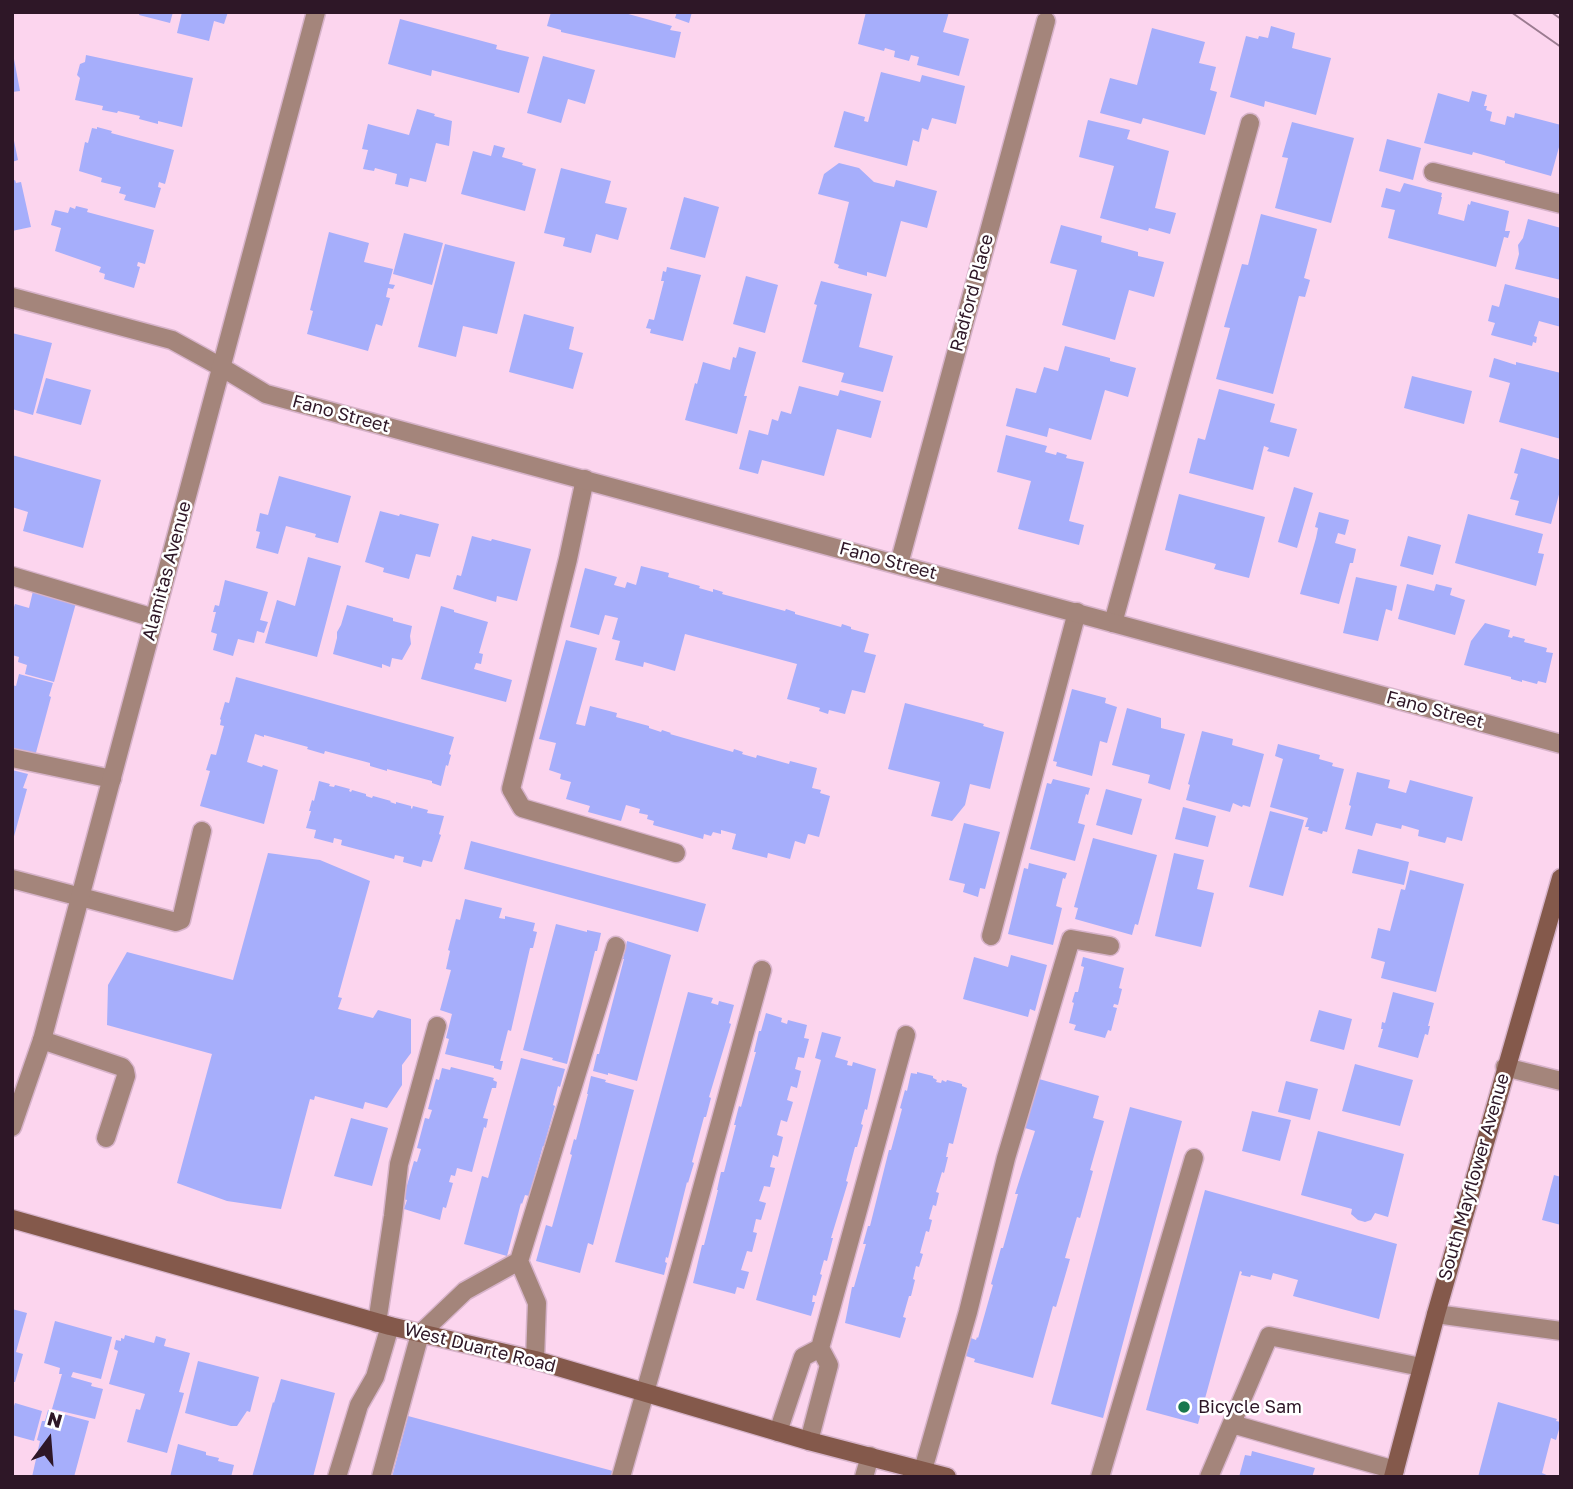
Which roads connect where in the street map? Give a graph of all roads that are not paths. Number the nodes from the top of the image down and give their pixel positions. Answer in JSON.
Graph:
{"nodes":[{"id":1,"x":316,"y":12,"type":"edge"},
{"id":2,"x":1046,"y":21,"type":"dead end"},
{"id":3,"x":1250,"y":122,"type":"dead end"},
{"id":4,"x":1433,"y":172,"type":"dead end"},
{"id":5,"x":1561,"y":204,"type":"edge"},
{"id":6,"x":12,"y":296,"type":"edge"},
{"id":7,"x":221,"y":366,"type":"junction"},
{"id":8,"x":585,"y":479,"type":"junction"},
{"id":9,"x":899,"y":564,"type":"junction"},
{"id":10,"x":12,"y":576,"type":"edge"},
{"id":11,"x":1077,"y":612,"type":"junction"},
{"id":12,"x":154,"y":618,"type":"junction"},
{"id":13,"x":1113,"y":623,"type":"junction"},
{"id":14,"x":1561,"y":744,"type":"edge"},
{"id":15,"x":12,"y":758,"type":"edge"},
{"id":16,"x":112,"y":779,"type":"junction"},
{"id":17,"x":202,"y":831,"type":"dead end"},
{"id":18,"x":676,"y":853,"type":"dead end"},
{"id":19,"x":1561,"y":878,"type":"edge"},
{"id":20,"x":12,"y":880,"type":"edge"},
{"id":21,"x":80,"y":897,"type":"junction"},
{"id":22,"x":991,"y":936,"type":"dead end"},
{"id":23,"x":615,"y":946,"type":"dead end"},
{"id":24,"x":1110,"y":946,"type":"dead end"},
{"id":25,"x":762,"y":970,"type":"dead end"},
{"id":26,"x":437,"y":1026,"type":"dead end"},
{"id":27,"x":906,"y":1035,"type":"dead end"},
{"id":28,"x":43,"y":1041,"type":"junction"},
{"id":29,"x":1505,"y":1067,"type":"junction"},
{"id":30,"x":1561,"y":1081,"type":"edge"},
{"id":31,"x":19,"y":1087,"type":"edge"},
{"id":32,"x":12,"y":1127,"type":"edge"},
{"id":33,"x":106,"y":1138,"type":"dead end"},
{"id":34,"x":1194,"y":1158,"type":"dead end"},
{"id":35,"x":12,"y":1219,"type":"edge"},
{"id":36,"x":519,"y":1261,"type":"junction"},
{"id":37,"x":1436,"y":1314,"type":"junction"},
{"id":38,"x":383,"y":1325,"type":"junction"},
{"id":39,"x":1561,"y":1331,"type":"edge"},
{"id":40,"x":420,"y":1334,"type":"junction"},
{"id":41,"x":820,"y":1348,"type":"junction"},
{"id":42,"x":535,"y":1360,"type":"junction"},
{"id":43,"x":1421,"y":1367,"type":"junction"},
{"id":44,"x":644,"y":1393,"type":"junction"},
{"id":45,"x":1232,"y":1424,"type":"junction"},
{"id":46,"x":778,"y":1432,"type":"junction"},
{"id":47,"x":809,"y":1441,"type":"junction"},
{"id":48,"x":870,"y":1456,"type":"junction"},
{"id":49,"x":923,"y":1470,"type":"junction"},
{"id":50,"x":1394,"y":1473,"type":"edge"},
{"id":51,"x":337,"y":1477,"type":"edge"},
{"id":52,"x":381,"y":1477,"type":"edge"},
{"id":53,"x":621,"y":1477,"type":"edge"},
{"id":54,"x":864,"y":1477,"type":"edge"},
{"id":55,"x":947,"y":1477,"type":"edge"},
{"id":56,"x":1100,"y":1477,"type":"edge"},
{"id":57,"x":1209,"y":1477,"type":"edge"}],
"edges":[{"from":1,"to":7,"type":"street","name":"Alamitas Avenue"},
{"from":2,"to":9,"type":"street","name":"Radford Place"},
{"from":3,"to":13,"type":"street"},
{"from":4,"to":5,"type":"street"},
{"from":6,"to":7,"type":"street","name":"Fano Street"},
{"from":7,"to":8,"type":"street","name":"Fano Street"},
{"from":7,"to":12,"type":"street","name":"Alamitas Avenue"},
{"from":8,"to":9,"type":"street","name":"Fano Street"},
{"from":8,"to":18,"type":"street"},
{"from":9,"to":11,"type":"street","name":"Fano Street"},
{"from":10,"to":12,"type":"street"},
{"from":11,"to":13,"type":"street","name":"Fano Street"},
{"from":11,"to":22,"type":"street"},
{"from":12,"to":16,"type":"street","name":"Alamitas Avenue"},
{"from":13,"to":14,"type":"street","name":"Fano Street"},
{"from":15,"to":16,"type":"street"},
{"from":16,"to":21,"type":"street","name":"Alamitas Avenue"},
{"from":17,"to":21,"type":"street"},
{"from":19,"to":29,"type":"main road","name":"South Mayflower Avenue"},
{"from":20,"to":21,"type":"street"},
{"from":21,"to":28,"type":"street","name":"Alamitas Avenue"},
{"from":23,"to":36,"type":"street"},
{"from":24,"to":49,"type":"street"},
{"from":25,"to":44,"type":"street"},
{"from":26,"to":38,"type":"street"},
{"from":27,"to":41,"type":"street"},
{"from":28,"to":31,"type":"street","name":"Alamitas Avenue"},
{"from":28,"to":33,"type":"street"},
{"from":29,"to":30,"type":"street"},
{"from":29,"to":37,"type":"main road","name":"South Mayflower Avenue"},
{"from":31,"to":32,"type":"street","name":"Alamitas Avenue"},
{"from":34,"to":56,"type":"street"},
{"from":35,"to":38,"type":"main road","name":"West Duarte Road"},
{"from":36,"to":40,"type":"street"},
{"from":36,"to":42,"type":"street"},
{"from":37,"to":39,"type":"street"},
{"from":37,"to":43,"type":"main road","name":"South Mayflower Avenue"},
{"from":38,"to":40,"type":"main road","name":"West Duarte Road"},
{"from":38,"to":51,"type":"street"},
{"from":40,"to":42,"type":"main road","name":"West Duarte Road"},
{"from":40,"to":52,"type":"street"},
{"from":41,"to":46,"type":"street"},
{"from":41,"to":47,"type":"street"},
{"from":42,"to":44,"type":"main road","name":"West Duarte Road"},
{"from":43,"to":45,"type":"street"},
{"from":43,"to":50,"type":"main road","name":"South Mayflower Avenue"},
{"from":44,"to":46,"type":"main road","name":"West Duarte Road"},
{"from":44,"to":53,"type":"street"},
{"from":45,"to":50,"type":"street"},
{"from":45,"to":57,"type":"street"},
{"from":46,"to":47,"type":"main road","name":"West Duarte Road"},
{"from":47,"to":48,"type":"main road","name":"West Duarte Road"},
{"from":48,"to":49,"type":"main road","name":"West Duarte Road"},
{"from":48,"to":54,"type":"street"},
{"from":49,"to":55,"type":"main road","name":"West Duarte Road"}]}
